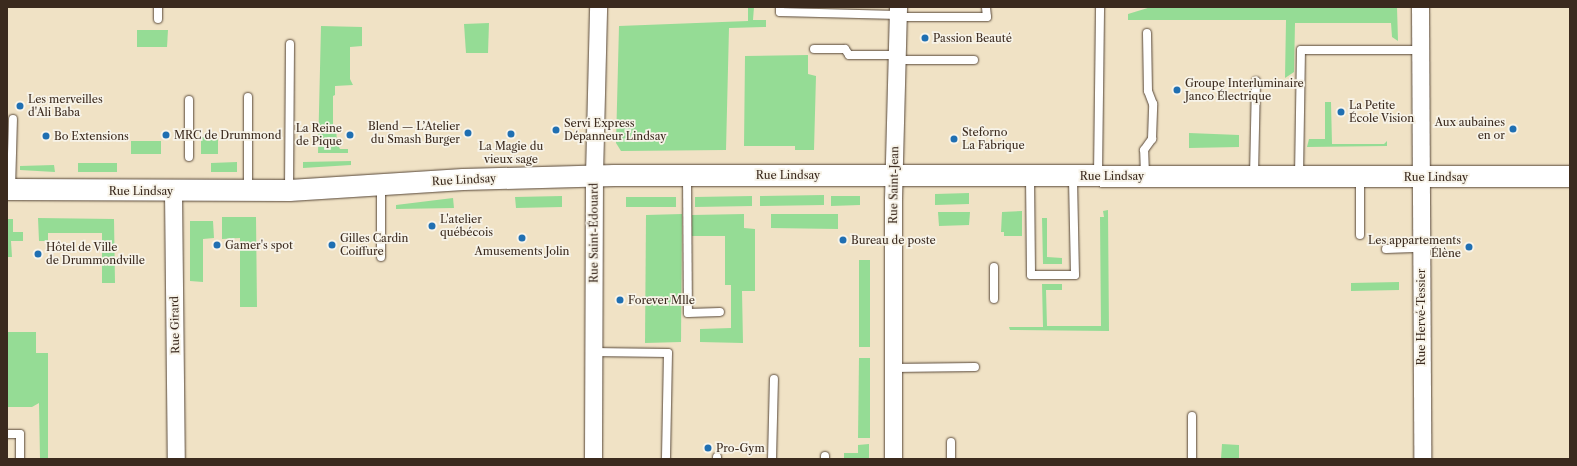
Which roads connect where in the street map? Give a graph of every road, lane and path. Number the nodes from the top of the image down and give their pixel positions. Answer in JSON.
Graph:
{"nodes":[{"id":1,"x":158,"y":7,"type":"edge"},
{"id":2,"x":598,"y":7,"type":"edge"},
{"id":3,"x":780,"y":7,"type":"edge"},
{"id":4,"x":986,"y":7,"type":"edge"},
{"id":5,"x":1100,"y":7,"type":"edge"},
{"id":6,"x":1420,"y":7,"type":"edge"},
{"id":7,"x":898,"y":13,"type":"edge"},
{"id":8,"x":158,"y":19,"type":"dead end"},
{"id":9,"x":1147,"y":33,"type":"dead end"},
{"id":10,"x":290,"y":44,"type":"dead end"},
{"id":11,"x":814,"y":49,"type":"dead end"},
{"id":12,"x":1420,"y":50,"type":"junction"},
{"id":13,"x":897,"y":57,"type":"junction"},
{"id":14,"x":974,"y":60,"type":"dead end"},
{"id":15,"x":1256,"y":81,"type":"dead end"},
{"id":16,"x":248,"y":97,"type":"dead end"},
{"id":17,"x":189,"y":100,"type":"dead end"},
{"id":18,"x":13,"y":119,"type":"dead end"},
{"id":19,"x":189,"y":157,"type":"dead end"},
{"id":20,"x":594,"y":175,"type":"junction"},
{"id":21,"x":688,"y":175,"type":"junction"},
{"id":22,"x":893,"y":175,"type":"junction"},
{"id":23,"x":1030,"y":176,"type":"junction"},
{"id":24,"x":1073,"y":176,"type":"junction"},
{"id":25,"x":1098,"y":176,"type":"junction"},
{"id":26,"x":1145,"y":176,"type":"junction"},
{"id":27,"x":1570,"y":176,"type":"edge"},
{"id":28,"x":1254,"y":177,"type":"junction"},
{"id":29,"x":1299,"y":177,"type":"junction"},
{"id":30,"x":1360,"y":177,"type":"junction"},
{"id":31,"x":1420,"y":178,"type":"junction"},
{"id":32,"x":381,"y":184,"type":"junction"},
{"id":33,"x":9,"y":189,"type":"edge"},
{"id":34,"x":248,"y":189,"type":"junction"},
{"id":35,"x":289,"y":190,"type":"junction"},
{"id":36,"x":174,"y":191,"type":"junction"},
{"id":37,"x":1360,"y":235,"type":"dead end"},
{"id":38,"x":1421,"y":248,"type":"junction"},
{"id":39,"x":1386,"y":249,"type":"dead end"},
{"id":40,"x":381,"y":257,"type":"dead end"},
{"id":41,"x":994,"y":267,"type":"dead end"},
{"id":42,"x":994,"y":299,"type":"dead end"},
{"id":43,"x":720,"y":312,"type":"dead end"},
{"id":44,"x":593,"y":352,"type":"junction"},
{"id":45,"x":975,"y":367,"type":"dead end"},
{"id":46,"x":893,"y":368,"type":"junction"},
{"id":47,"x":774,"y":379,"type":"dead end"},
{"id":48,"x":1192,"y":416,"type":"dead end"},
{"id":49,"x":7,"y":434,"type":"edge"},
{"id":50,"x":951,"y":442,"type":"dead end"},
{"id":51,"x":20,"y":459,"type":"edge"},
{"id":52,"x":176,"y":459,"type":"edge"},
{"id":53,"x":593,"y":459,"type":"edge"},
{"id":54,"x":666,"y":459,"type":"edge"},
{"id":55,"x":772,"y":459,"type":"edge"},
{"id":56,"x":893,"y":459,"type":"edge"},
{"id":57,"x":951,"y":459,"type":"edge"},
{"id":58,"x":1192,"y":459,"type":"edge"},
{"id":59,"x":1422,"y":459,"type":"edge"}],
"edges":[{"from":1,"to":8,"type":"lane"},
{"from":2,"to":20,"type":"street","name":"Rue Saint-Édouard"},
{"from":3,"to":7,"type":"lane"},
{"from":4,"to":7,"type":"lane"},
{"from":5,"to":25,"type":"lane"},
{"from":6,"to":12,"type":"street","name":"Rue Hervé-Tessier"},
{"from":7,"to":13,"type":"street","name":"Rue Saint-Jean"},
{"from":9,"to":26,"type":"lane"},
{"from":10,"to":35,"type":"lane"},
{"from":11,"to":13,"type":"lane"},
{"from":12,"to":29,"type":"lane"},
{"from":12,"to":31,"type":"street","name":"Rue Hervé-Tessier"},
{"from":13,"to":14,"type":"lane"},
{"from":13,"to":22,"type":"street","name":"Rue Saint-Jean"},
{"from":15,"to":28,"type":"lane"},
{"from":16,"to":34,"type":"lane"},
{"from":17,"to":19,"type":"lane"},
{"from":18,"to":33,"type":"lane"},
{"from":20,"to":21,"type":"street","name":"Rue Lindsay"},
{"from":20,"to":32,"type":"street","name":"Rue Lindsay"},
{"from":20,"to":44,"type":"street","name":"Rue Saint-Édouard"},
{"from":21,"to":22,"type":"street","name":"Rue Lindsay"},
{"from":21,"to":43,"type":"lane"},
{"from":22,"to":23,"type":"street","name":"Rue Lindsay"},
{"from":22,"to":46,"type":"street","name":"Rue Saint-Jean"},
{"from":23,"to":24,"type":"street","name":"Rue Lindsay"},
{"from":23,"to":24,"type":"lane"},
{"from":24,"to":25,"type":"street","name":"Rue Lindsay"},
{"from":25,"to":26,"type":"street","name":"Rue Lindsay"},
{"from":26,"to":28,"type":"street","name":"Rue Lindsay"},
{"from":27,"to":31,"type":"street","name":"Rue Lindsay"},
{"from":28,"to":29,"type":"street","name":"Rue Lindsay"},
{"from":29,"to":30,"type":"street","name":"Rue Lindsay"},
{"from":30,"to":31,"type":"street","name":"Rue Lindsay"},
{"from":30,"to":37,"type":"lane"},
{"from":31,"to":38,"type":"street","name":"Rue Hervé-Tessier"},
{"from":32,"to":35,"type":"street","name":"Rue Lindsay"},
{"from":32,"to":40,"type":"lane"},
{"from":33,"to":36,"type":"street","name":"Rue Lindsay"},
{"from":34,"to":35,"type":"street","name":"Rue Lindsay"},
{"from":34,"to":36,"type":"street","name":"Rue Lindsay"},
{"from":36,"to":52,"type":"street","name":"Rue Girard"},
{"from":38,"to":39,"type":"lane"},
{"from":38,"to":59,"type":"street","name":"Rue Hervé-Tessier"},
{"from":41,"to":42,"type":"lane"},
{"from":44,"to":53,"type":"street","name":"Rue Saint-Édouard"},
{"from":44,"to":54,"type":"lane"},
{"from":45,"to":46,"type":"lane"},
{"from":46,"to":56,"type":"street","name":"Rue Saint-Jean"},
{"from":47,"to":55,"type":"lane"},
{"from":48,"to":58,"type":"lane"},
{"from":49,"to":51,"type":"lane"},
{"from":50,"to":57,"type":"lane"}]}
